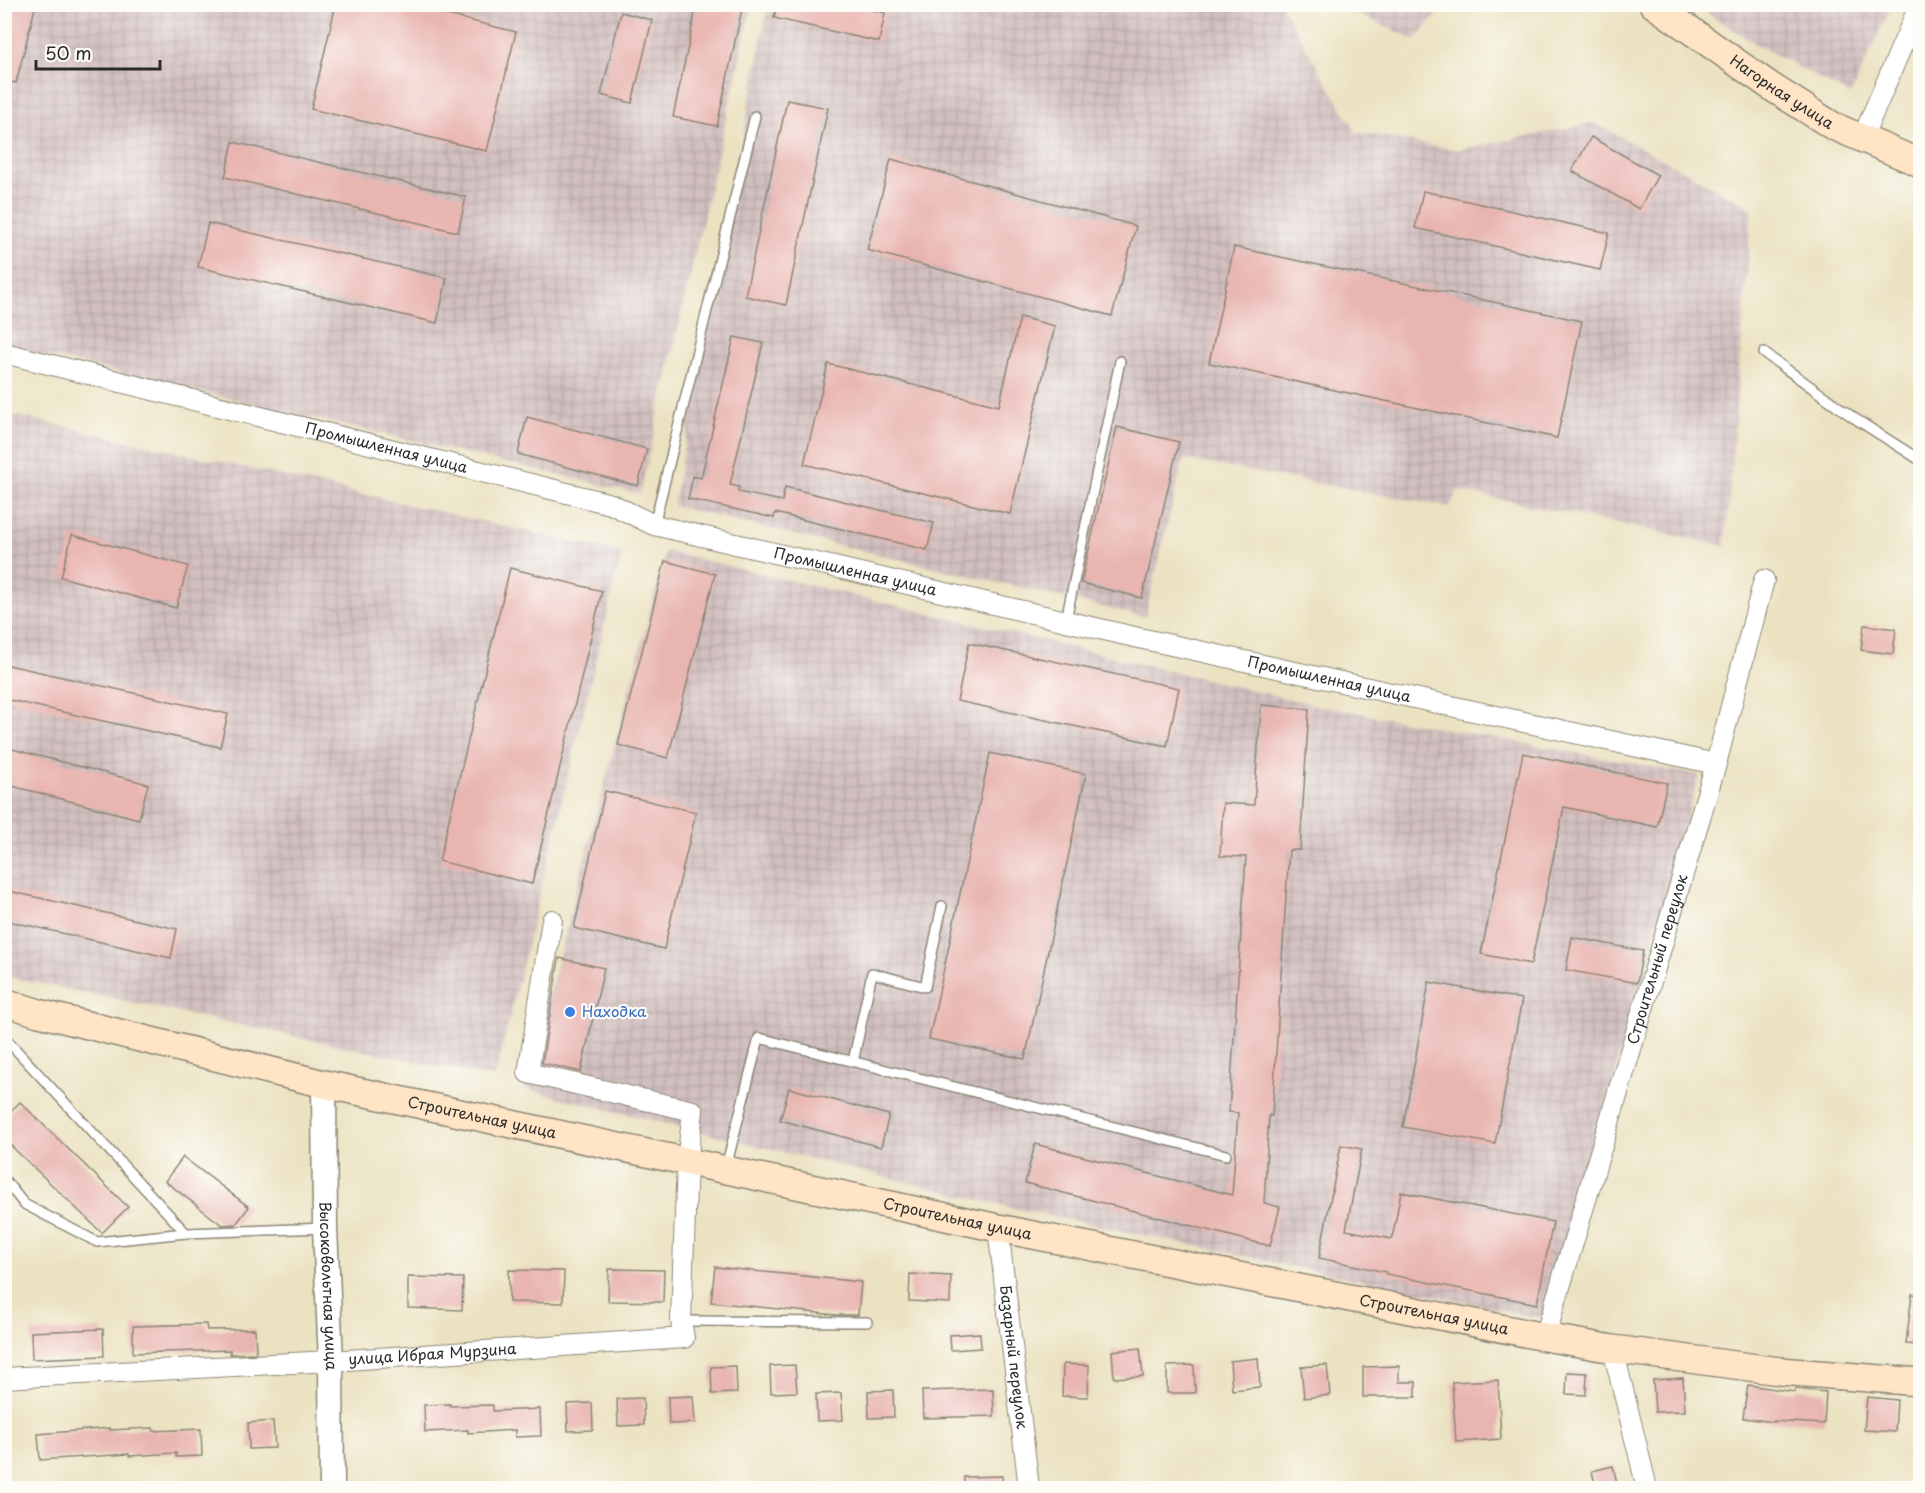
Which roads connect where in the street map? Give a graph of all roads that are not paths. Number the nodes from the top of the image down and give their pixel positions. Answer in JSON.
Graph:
{"nodes":[{"id":1,"x":1653,"y":4,"type":"edge"},
{"id":2,"x":1920,"y":4,"type":"edge"},
{"id":3,"x":755,"y":116,"type":"dead end"},
{"id":4,"x":1862,"y":139,"type":"junction"},
{"id":5,"x":1920,"y":163,"type":"edge"},
{"id":6,"x":4,"y":353,"type":"edge"},
{"id":7,"x":1764,"y":353,"type":"dead end"},
{"id":8,"x":1120,"y":361,"type":"dead end"},
{"id":9,"x":1920,"y":460,"type":"edge"},
{"id":10,"x":654,"y":525,"type":"junction"},
{"id":11,"x":1764,"y":580,"type":"dead end"},
{"id":12,"x":1066,"y":620,"type":"junction"},
{"id":13,"x":1716,"y":764,"type":"junction"},
{"id":14,"x":942,"y":906,"type":"dead end"},
{"id":15,"x":552,"y":920,"type":"dead end"},
{"id":16,"x":4,"y":1002,"type":"edge"},
{"id":17,"x":4,"y":1037,"type":"edge"},
{"id":18,"x":853,"y":1062,"type":"junction"},
{"id":19,"x":324,"y":1084,"type":"junction"},
{"id":20,"x":1226,"y":1155,"type":"dead end"},
{"id":21,"x":687,"y":1162,"type":"junction"},
{"id":22,"x":726,"y":1170,"type":"junction"},
{"id":23,"x":4,"y":1179,"type":"edge"},
{"id":24,"x":325,"y":1227,"type":"junction"},
{"id":25,"x":998,"y":1228,"type":"junction"},
{"id":26,"x":186,"y":1233,"type":"junction"},
{"id":27,"x":681,"y":1322,"type":"junction"},
{"id":28,"x":867,"y":1323,"type":"dead end"},
{"id":29,"x":1545,"y":1337,"type":"junction"},
{"id":30,"x":1613,"y":1349,"type":"junction"},
{"id":31,"x":331,"y":1361,"type":"junction"},
{"id":32,"x":4,"y":1378,"type":"edge"},
{"id":33,"x":1920,"y":1382,"type":"edge"},
{"id":34,"x":332,"y":1488,"type":"edge"},
{"id":35,"x":1029,"y":1488,"type":"edge"},
{"id":36,"x":1647,"y":1488,"type":"edge"}],
"edges":[{"from":1,"to":4,"type":"main road","name":"Нагорная улица"},
{"from":2,"to":4,"type":"street"},
{"from":3,"to":10,"type":"lane"},
{"from":4,"to":5,"type":"main road","name":"Нагорная улица"},
{"from":6,"to":10,"type":"street","name":"Промышленная улица"},
{"from":7,"to":9,"type":"lane"},
{"from":8,"to":12,"type":"lane"},
{"from":10,"to":12,"type":"street","name":"Промышленная улица"},
{"from":11,"to":13,"type":"street","name":"Строительный переулок"},
{"from":12,"to":13,"type":"street","name":"Промышленная улица"},
{"from":13,"to":29,"type":"street","name":"Строительный переулок"},
{"from":14,"to":18,"type":"lane"},
{"from":15,"to":21,"type":"street"},
{"from":16,"to":19,"type":"main road","name":"Строительная улица"},
{"from":17,"to":26,"type":"lane"},
{"from":18,"to":20,"type":"lane"},
{"from":18,"to":22,"type":"lane"},
{"from":19,"to":21,"type":"main road","name":"Строительная улица"},
{"from":19,"to":24,"type":"street","name":"Высоковольтная улица"},
{"from":21,"to":22,"type":"main road","name":"Строительная улица"},
{"from":21,"to":27,"type":"street"},
{"from":22,"to":25,"type":"main road","name":"Строительная улица"},
{"from":23,"to":26,"type":"lane"},
{"from":24,"to":26,"type":"lane"},
{"from":24,"to":31,"type":"street","name":"Высоковольтная улица"},
{"from":25,"to":29,"type":"main road","name":"Строительная улица"},
{"from":25,"to":35,"type":"street","name":"Базарный переулок"},
{"from":27,"to":28,"type":"lane"},
{"from":27,"to":31,"type":"street","name":"улица Ибрая Мурзина"},
{"from":29,"to":30,"type":"main road","name":"Строительная улица"},
{"from":30,"to":33,"type":"main road","name":"Строительная улица"},
{"from":30,"to":36,"type":"street"},
{"from":31,"to":32,"type":"street","name":"улица Ибрая Мурзина"},
{"from":31,"to":34,"type":"street","name":"Высоковольтная улица"}]}
